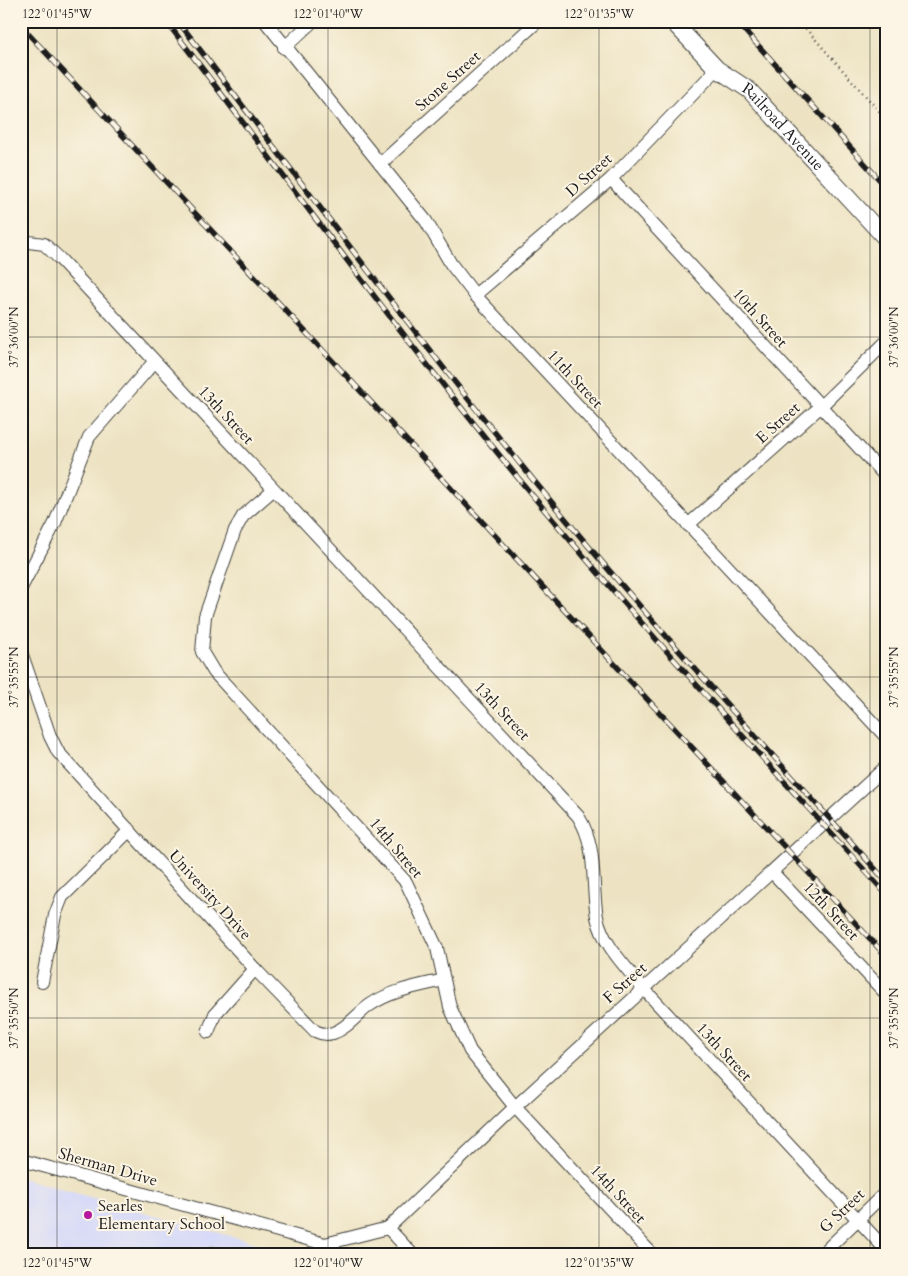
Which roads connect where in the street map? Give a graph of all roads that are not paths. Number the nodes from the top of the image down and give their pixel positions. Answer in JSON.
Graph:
{"nodes":[{"id":1,"x":265,"y":21,"type":"edge"},
{"id":2,"x":313,"y":21,"type":"edge"},
{"id":3,"x":538,"y":21,"type":"edge"},
{"id":4,"x":672,"y":21,"type":"edge"},
{"id":5,"x":284,"y":48,"type":"junction"},
{"id":6,"x":717,"y":69,"type":"junction"},
{"id":7,"x":380,"y":164,"type":"junction"},
{"id":8,"x":611,"y":179,"type":"junction"},
{"id":9,"x":887,"y":240,"type":"edge"},
{"id":10,"x":21,"y":241,"type":"edge"},
{"id":11,"x":475,"y":295,"type":"junction"},
{"id":12,"x":887,"y":341,"type":"edge"},
{"id":13,"x":154,"y":362,"type":"junction"},
{"id":14,"x":820,"y":407,"type":"junction"},
{"id":15,"x":887,"y":478,"type":"edge"},
{"id":16,"x":273,"y":490,"type":"junction"},
{"id":17,"x":688,"y":525,"type":"junction"},
{"id":18,"x":21,"y":588,"type":"edge"},
{"id":19,"x":21,"y":652,"type":"edge"},
{"id":20,"x":887,"y":738,"type":"edge"},
{"id":21,"x":887,"y":766,"type":"edge"},
{"id":22,"x":130,"y":830,"type":"junction"},
{"id":23,"x":772,"y":872,"type":"junction"},
{"id":24,"x":255,"y":969,"type":"junction"},
{"id":25,"x":444,"y":980,"type":"junction"},
{"id":26,"x":42,"y":982,"type":"dead end"},
{"id":27,"x":643,"y":988,"type":"junction"},
{"id":28,"x":887,"y":995,"type":"edge"},
{"id":29,"x":208,"y":1032,"type":"dead end"},
{"id":30,"x":515,"y":1107,"type":"junction"},
{"id":31,"x":21,"y":1160,"type":"edge"},
{"id":32,"x":887,"y":1191,"type":"edge"},
{"id":33,"x":857,"y":1220,"type":"junction"},
{"id":34,"x":388,"y":1228,"type":"junction"},
{"id":35,"x":887,"y":1252,"type":"edge"},
{"id":36,"x":413,"y":1255,"type":"edge"},
{"id":37,"x":653,"y":1255,"type":"edge"},
{"id":38,"x":821,"y":1255,"type":"edge"}],
"edges":[{"from":1,"to":5,"type":"street","name":"11th Street"},
{"from":2,"to":5,"type":"street"},
{"from":3,"to":7,"type":"street","name":"Stone Street"},
{"from":4,"to":6,"type":"street","name":"Railroad Avenue"},
{"from":5,"to":7,"type":"street","name":"11th Street"},
{"from":6,"to":8,"type":"street","name":"D Street"},
{"from":6,"to":9,"type":"street","name":"Railroad Avenue"},
{"from":7,"to":11,"type":"street","name":"11th Street"},
{"from":8,"to":11,"type":"street","name":"D Street"},
{"from":8,"to":14,"type":"street","name":"10th Street"},
{"from":10,"to":13,"type":"street","name":"13th Street"},
{"from":11,"to":17,"type":"street","name":"11th Street"},
{"from":12,"to":14,"type":"street","name":"E Street"},
{"from":13,"to":16,"type":"street","name":"13th Street"},
{"from":13,"to":18,"type":"street"},
{"from":14,"to":15,"type":"street","name":"10th Street"},
{"from":14,"to":17,"type":"street","name":"E Street"},
{"from":16,"to":25,"type":"street","name":"14th Street"},
{"from":16,"to":27,"type":"street","name":"13th Street"},
{"from":17,"to":20,"type":"street","name":"11th Street"},
{"from":19,"to":22,"type":"street","name":"University Drive"},
{"from":21,"to":23,"type":"street","name":"F Street"},
{"from":22,"to":24,"type":"street","name":"University Drive"},
{"from":22,"to":26,"type":"street"},
{"from":23,"to":27,"type":"street","name":"F Street"},
{"from":23,"to":28,"type":"street","name":"12th Street"},
{"from":24,"to":25,"type":"street","name":"University Drive"},
{"from":24,"to":29,"type":"street"},
{"from":25,"to":30,"type":"street","name":"14th Street"},
{"from":27,"to":30,"type":"street","name":"F Street"},
{"from":27,"to":33,"type":"street","name":"13th Street"},
{"from":30,"to":34,"type":"street","name":"F Street"},
{"from":30,"to":37,"type":"street","name":"14th Street"},
{"from":31,"to":34,"type":"street","name":"Sherman Drive"},
{"from":32,"to":33,"type":"street","name":"G Street"},
{"from":33,"to":35,"type":"street","name":"13th Street"},
{"from":33,"to":38,"type":"street","name":"G Street"},
{"from":34,"to":36,"type":"street"}]}
